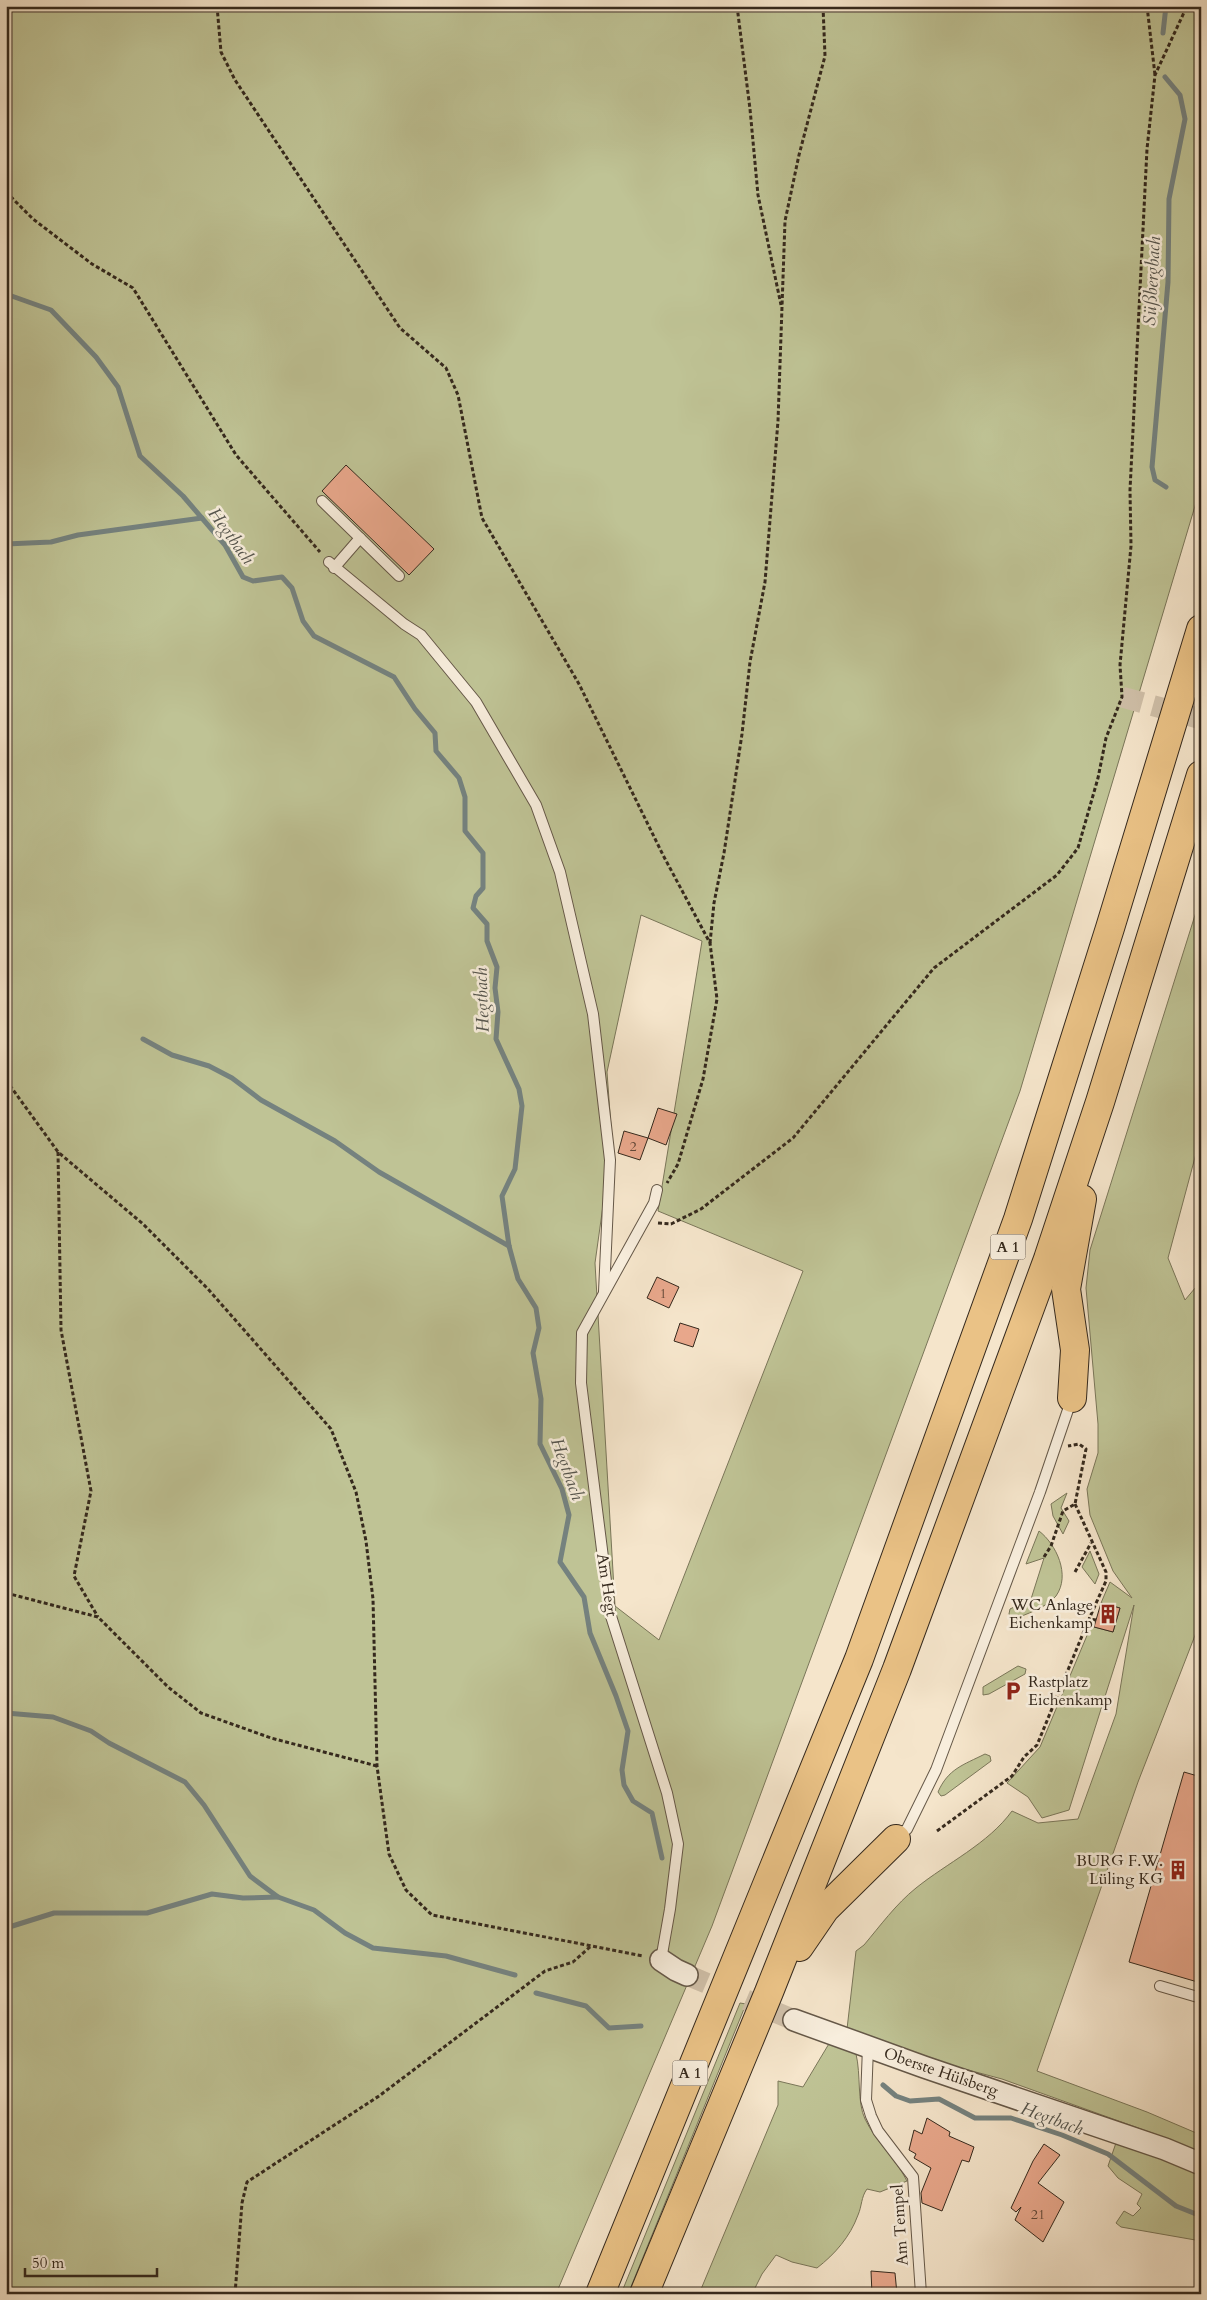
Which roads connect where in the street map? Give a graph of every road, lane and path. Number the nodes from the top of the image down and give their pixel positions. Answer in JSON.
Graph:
{"nodes":[{"id":1,"x":217,"y":6,"type":"edge"},
{"id":2,"x":737,"y":6,"type":"edge"},
{"id":3,"x":823,"y":6,"type":"edge"},
{"id":4,"x":1147,"y":6,"type":"edge"},
{"id":5,"x":1187,"y":6,"type":"edge"},
{"id":6,"x":1155,"y":75,"type":"junction"},
{"id":7,"x":6,"y":192,"type":"edge"},
{"id":8,"x":782,"y":310,"type":"junction"},
{"id":9,"x":322,"y":501,"type":"dead end"},
{"id":10,"x":360,"y":538,"type":"junction"},
{"id":11,"x":332,"y":565,"type":"junction"},
{"id":12,"x":399,"y":576,"type":"dead end"},
{"id":13,"x":1201,"y":629,"type":"edge"},
{"id":14,"x":1201,"y":775,"type":"edge"},
{"id":15,"x":710,"y":944,"type":"junction"},
{"id":16,"x":6,"y":1080,"type":"edge"},
{"id":17,"x":1100,"y":1102,"type":"junction"},
{"id":18,"x":58,"y":1152,"type":"junction"},
{"id":19,"x":678,"y":1164,"type":"dead end"},
{"id":20,"x":657,"y":1190,"type":"dead end"},
{"id":21,"x":643,"y":1223,"type":"junction"},
{"id":22,"x":604,"y":1292,"type":"junction"},
{"id":23,"x":1072,"y":1398,"type":"joint"},
{"id":24,"x":1055,"y":1448,"type":"junction"},
{"id":25,"x":1075,"y":1504,"type":"junction"},
{"id":26,"x":1092,"y":1543,"type":"junction"},
{"id":27,"x":1044,"y":1557,"type":"dead end"},
{"id":28,"x":1075,"y":1572,"type":"dead end"},
{"id":29,"x":6,"y":1595,"type":"edge"},
{"id":30,"x":98,"y":1617,"type":"junction"},
{"id":31,"x":1089,"y":1619,"type":"junction"},
{"id":32,"x":1096,"y":1620,"type":"dead end"},
{"id":33,"x":377,"y":1766,"type":"junction"},
{"id":34,"x":937,"y":1831,"type":"dead end"},
{"id":35,"x":896,"y":1839,"type":"joint"},
{"id":36,"x":592,"y":1945,"type":"junction"},
{"id":37,"x":661,"y":1960,"type":"junction"},
{"id":38,"x":688,"y":1974,"type":"tunnel mouth"},
{"id":39,"x":1160,"y":1986,"type":"dead end"},
{"id":40,"x":769,"y":1992,"type":"junction"},
{"id":41,"x":1201,"y":1998,"type":"edge"},
{"id":42,"x":794,"y":2020,"type":"tunnel mouth"},
{"id":43,"x":868,"y":2047,"type":"junction"},
{"id":44,"x":1201,"y":2164,"type":"edge"},
{"id":45,"x":234,"y":2294,"type":"edge"},
{"id":46,"x":600,"y":2294,"type":"edge"},
{"id":47,"x":644,"y":2294,"type":"edge"},
{"id":48,"x":921,"y":2294,"type":"edge"}],
"edges":[{"from":1,"to":15,"type":"path"},
{"from":2,"to":8,"type":"path"},
{"from":3,"to":8,"type":"path"},
{"from":4,"to":6,"type":"path"},
{"from":5,"to":6,"type":"path"},
{"from":6,"to":21,"type":"path"},
{"from":7,"to":11,"type":"path"},
{"from":8,"to":15,"type":"path"},
{"from":9,"to":10,"type":"lane"},
{"from":10,"to":11,"type":"lane"},
{"from":10,"to":12,"type":"lane"},
{"from":11,"to":22,"type":"lane"},
{"from":13,"to":46,"type":"highway","number":"A 1"},
{"from":14,"to":17,"type":"highway","number":"A 1"},
{"from":15,"to":19,"type":"path"},
{"from":16,"to":18,"type":"path"},
{"from":17,"to":23,"type":"highway"},
{"from":17,"to":40,"type":"highway","number":"A 1"},
{"from":18,"to":30,"type":"path"},
{"from":18,"to":33,"type":"path"},
{"from":20,"to":21,"type":"lane","name":"Am Hegt"},
{"from":21,"to":22,"type":"lane","name":"Am Hegt"},
{"from":22,"to":37,"type":"lane","name":"Am Hegt"},
{"from":23,"to":24,"type":"lane"},
{"from":24,"to":25,"type":"path"},
{"from":24,"to":35,"type":"lane"},
{"from":25,"to":26,"type":"path"},
{"from":25,"to":27,"type":"path"},
{"from":26,"to":28,"type":"path"},
{"from":26,"to":31,"type":"path"},
{"from":29,"to":30,"type":"path"},
{"from":30,"to":33,"type":"path"},
{"from":31,"to":32,"type":"path"},
{"from":31,"to":34,"type":"path"},
{"from":33,"to":36,"type":"path"},
{"from":35,"to":40,"type":"highway"},
{"from":36,"to":37,"type":"path"},
{"from":36,"to":45,"type":"path"},
{"from":37,"to":38,"type":"street"},
{"from":39,"to":41,"type":"lane"},
{"from":40,"to":47,"type":"highway","number":"A 1"},
{"from":42,"to":43,"type":"street","name":"Oberste Hülsberg"},
{"from":43,"to":44,"type":"street","name":"Oberste Hülsberg"},
{"from":43,"to":48,"type":"lane","name":"Am Tempel"}]}
